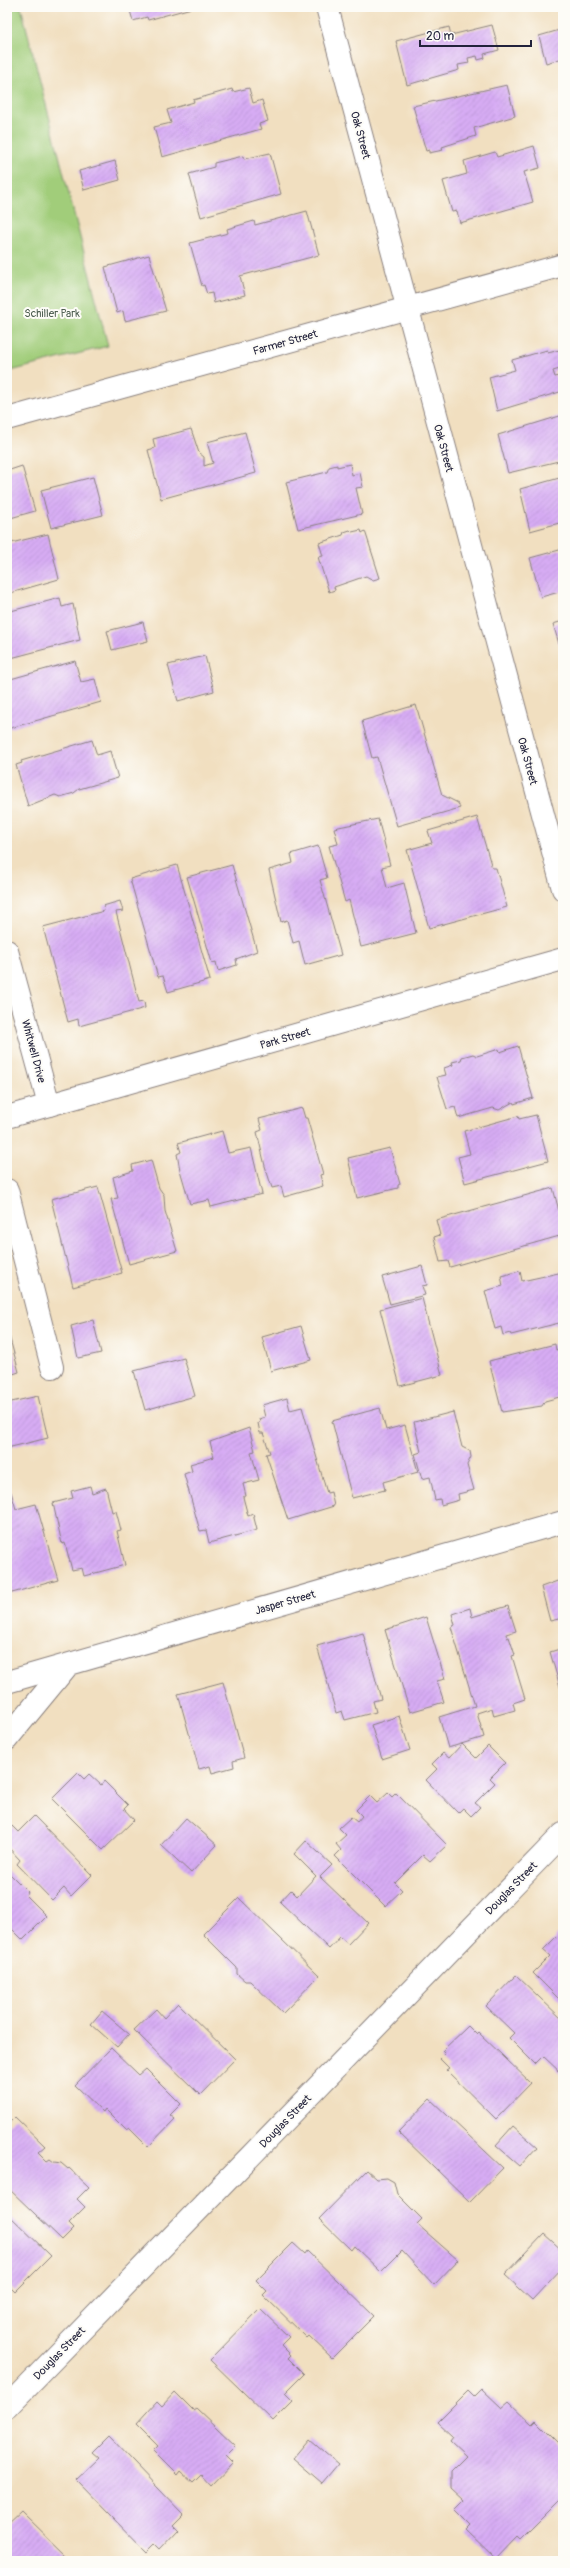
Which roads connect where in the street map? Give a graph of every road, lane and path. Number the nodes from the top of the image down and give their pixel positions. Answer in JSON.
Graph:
{"nodes":[{"id":1,"x":327,"y":7,"type":"edge"},
{"id":2,"x":563,"y":265,"type":"edge"},
{"id":3,"x":406,"y":307,"type":"junction"},
{"id":4,"x":7,"y":419,"type":"edge"},
{"id":5,"x":563,"y":889,"type":"edge"},
{"id":6,"x":7,"y":951,"type":"edge"},
{"id":7,"x":563,"y":959,"type":"edge"},
{"id":8,"x":49,"y":1105,"type":"junction"},
{"id":9,"x":7,"y":1117,"type":"edge"},
{"id":10,"x":7,"y":1190,"type":"edge"},
{"id":11,"x":52,"y":1367,"type":"dead end"},
{"id":12,"x":563,"y":1522,"type":"edge"},
{"id":13,"x":68,"y":1665,"type":"junction"},
{"id":14,"x":7,"y":1682,"type":"edge"},
{"id":15,"x":7,"y":1738,"type":"edge"},
{"id":16,"x":563,"y":1834,"type":"edge"},
{"id":17,"x":7,"y":2407,"type":"edge"}],
"edges":[{"from":1,"to":3,"type":"street","name":"Oak Street"},
{"from":2,"to":3,"type":"street","name":"Farmer Street"},
{"from":3,"to":4,"type":"street","name":"Farmer Street"},
{"from":3,"to":5,"type":"street","name":"Oak Street"},
{"from":6,"to":8,"type":"street","name":"Whitwell Drive"},
{"from":7,"to":8,"type":"street","name":"Park Street"},
{"from":8,"to":9,"type":"street","name":"Park Street"},
{"from":10,"to":11,"type":"street"},
{"from":12,"to":13,"type":"street","name":"Jasper Street"},
{"from":13,"to":14,"type":"street","name":"Jasper Street"},
{"from":13,"to":15,"type":"street"},
{"from":16,"to":17,"type":"street","name":"Douglas Street"}]}
